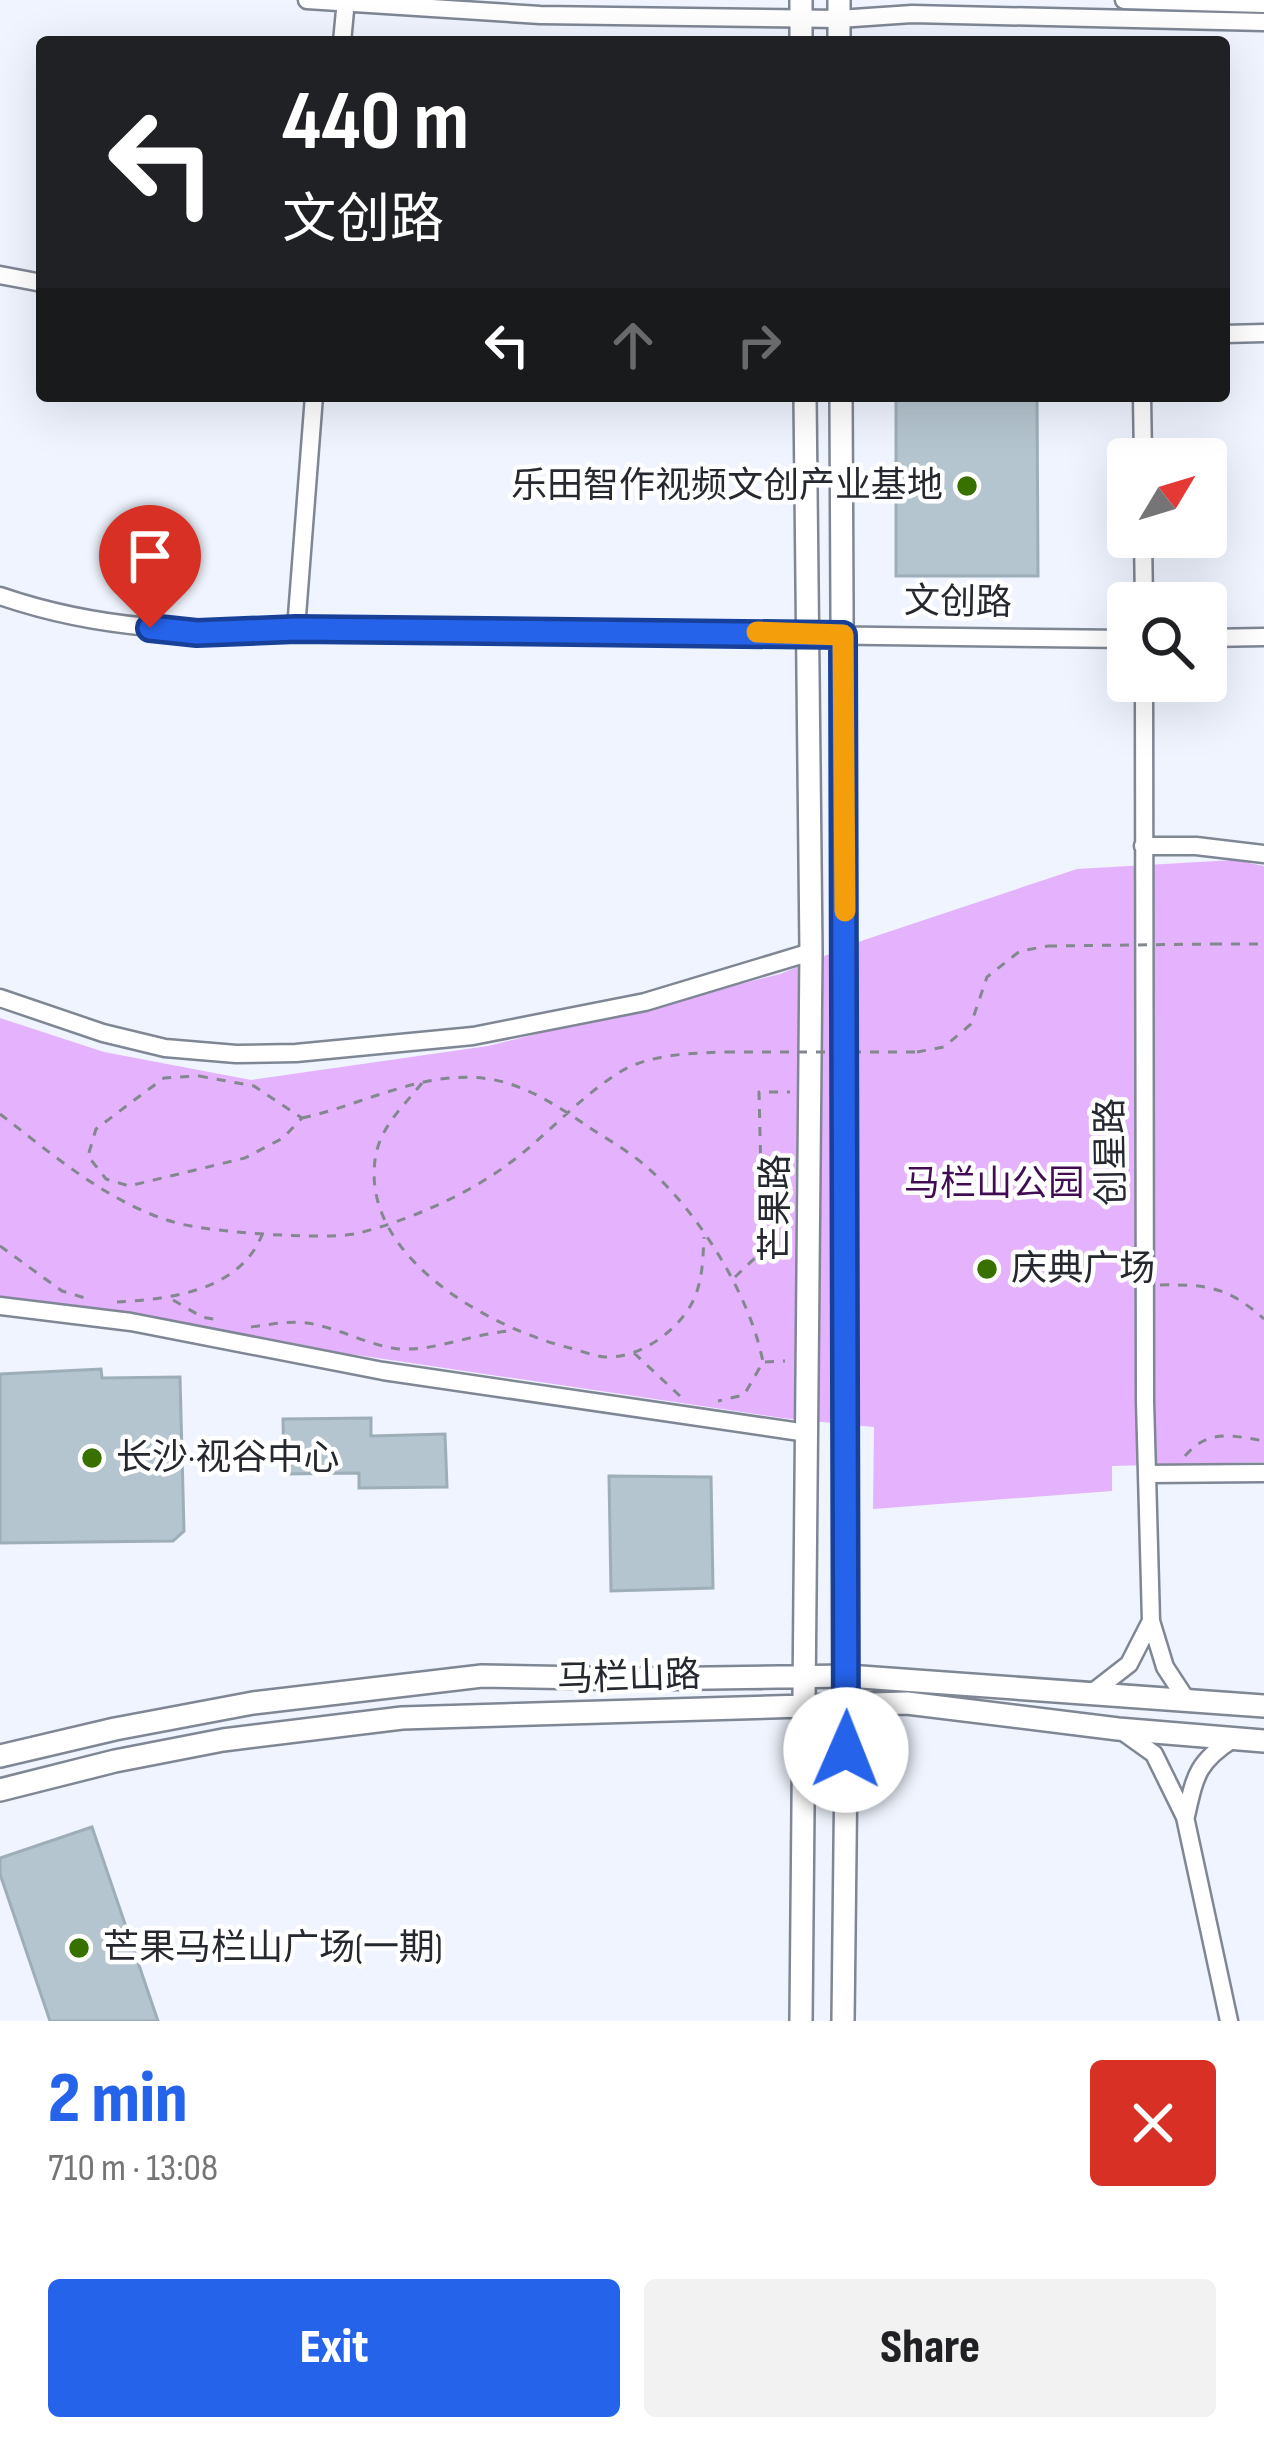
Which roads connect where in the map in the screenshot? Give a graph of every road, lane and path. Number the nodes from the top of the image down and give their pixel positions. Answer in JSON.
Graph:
{"nodes":[{"id":1,"x":307,"y":0,"type":"edge"},
{"id":2,"x":1124,"y":0,"type":"edge"},
{"id":3,"x":346,"y":1,"type":"edge"},
{"id":4,"x":1264,"y":4,"type":"edge"},
{"id":5,"x":801,"y":9,"type":"edge"},
{"id":6,"x":838,"y":9,"type":"edge"},
{"id":7,"x":1142,"y":10,"type":"edge"},
{"id":8,"x":1264,"y":22,"type":"edge"},
{"id":9,"x":343,"y":36,"type":"edge"},
{"id":10,"x":0,"y":275,"type":"edge"},
{"id":11,"x":36,"y":282,"type":"edge"},
{"id":12,"x":1264,"y":333,"type":"edge"},
{"id":13,"x":1230,"y":334,"type":"edge"},
{"id":14,"x":314,"y":402,"type":"edge"},
{"id":15,"x":805,"y":402,"type":"edge"},
{"id":16,"x":841,"y":402,"type":"edge"},
{"id":17,"x":1142,"y":402,"type":"edge"},
{"id":18,"x":1143,"y":438,"type":"edge"},
{"id":19,"x":0,"y":596,"type":"edge"},
{"id":20,"x":296,"y":629,"type":"junction"},
{"id":21,"x":807,"y":632,"type":"junction"},
{"id":22,"x":843,"y":635,"type":"junction"},
{"id":23,"x":1264,"y":637,"type":"edge"},
{"id":24,"x":1227,"y":638,"type":"edge"},
{"id":25,"x":1107,"y":639,"type":"edge"},
{"id":26,"x":1144,"y":702,"type":"edge"},
{"id":27,"x":1143,"y":846,"type":"junction"},
{"id":28,"x":1264,"y":854,"type":"edge"},
{"id":29,"x":1264,"y":944,"type":"edge"},
{"id":30,"x":811,"y":952,"type":"junction"},
{"id":31,"x":0,"y":998,"type":"edge"},
{"id":32,"x":423,"y":1082,"type":"junction"},
{"id":33,"x":809,"y":1091,"type":"junction"},
{"id":34,"x":0,"y":1114,"type":"edge"},
{"id":35,"x":570,"y":1114,"type":"junction"},
{"id":36,"x":302,"y":1118,"type":"junction"},
{"id":37,"x":106,"y":1179,"type":"junction"},
{"id":38,"x":772,"y":1183,"type":"junction"},
{"id":39,"x":102,"y":1186,"type":"junction"},
{"id":40,"x":809,"y":1207,"type":"junction"},
{"id":41,"x":385,"y":1223,"type":"junction"},
{"id":42,"x":263,"y":1233,"type":"junction"},
{"id":43,"x":704,"y":1235,"type":"junction"},
{"id":44,"x":0,"y":1246,"type":"edge"},
{"id":45,"x":733,"y":1279,"type":"junction"},
{"id":46,"x":1146,"y":1285,"type":"junction"},
{"id":47,"x":172,"y":1299,"type":"junction"},
{"id":48,"x":0,"y":1306,"type":"edge"},
{"id":49,"x":1264,"y":1319,"type":"edge"},
{"id":50,"x":233,"y":1324,"type":"dead end"},
{"id":51,"x":512,"y":1331,"type":"junction"},
{"id":52,"x":248,"y":1345,"type":"junction"},
{"id":53,"x":634,"y":1353,"type":"junction"},
{"id":54,"x":807,"y":1360,"type":"junction"},
{"id":55,"x":763,"y":1362,"type":"junction"},
{"id":56,"x":684,"y":1399,"type":"dead end"},
{"id":57,"x":710,"y":1403,"type":"dead end"},
{"id":58,"x":807,"y":1433,"type":"junction"},
{"id":59,"x":1264,"y":1441,"type":"edge"},
{"id":60,"x":1190,"y":1473,"type":"junction"},
{"id":61,"x":1264,"y":1473,"type":"edge"},
{"id":62,"x":1147,"y":1474,"type":"junction"},
{"id":63,"x":1151,"y":1621,"type":"junction"},
{"id":64,"x":847,"y":1676,"type":"junction"},
{"id":65,"x":805,"y":1677,"type":"junction"},
{"id":66,"x":1093,"y":1692,"type":"junction"},
{"id":67,"x":1186,"y":1699,"type":"junction"},
{"id":68,"x":846,"y":1705,"type":"junction"},
{"id":69,"x":805,"y":1706,"type":"junction"},
{"id":70,"x":1264,"y":1706,"type":"edge"},
{"id":71,"x":1118,"y":1729,"type":"junction"},
{"id":72,"x":1233,"y":1739,"type":"junction"},
{"id":73,"x":1264,"y":1742,"type":"edge"},
{"id":74,"x":0,"y":1756,"type":"edge"},
{"id":75,"x":0,"y":1790,"type":"edge"},
{"id":76,"x":1185,"y":1817,"type":"junction"},
{"id":77,"x":801,"y":2021,"type":"edge"},
{"id":78,"x":843,"y":2021,"type":"edge"},
{"id":79,"x":1229,"y":2021,"type":"edge"}],
"edges":[{"from":1,"to":3,"type":"street"},
{"from":2,"to":7,"type":"street"},
{"from":3,"to":5,"type":"street"},
{"from":3,"to":9,"type":"street"},
{"from":4,"to":7,"type":"street"},
{"from":5,"to":6,"type":"street"},
{"from":6,"to":7,"type":"street"},
{"from":7,"to":8,"type":"street"},
{"from":10,"to":11,"type":"street"},
{"from":12,"to":13,"type":"street"},
{"from":14,"to":20,"type":"street"},
{"from":15,"to":21,"type":"main road","name":"芒果路"},
{"from":16,"to":22,"type":"main road","name":"芒果路"},
{"from":17,"to":18,"type":"street"},
{"from":19,"to":20,"type":"street","name":"文创路"},
{"from":20,"to":21,"type":"street","name":"文创路"},
{"from":21,"to":22,"type":"street","name":"文创路"},
{"from":21,"to":30,"type":"main road","name":"芒果路"},
{"from":22,"to":25,"type":"street","name":"文创路"},
{"from":22,"to":64,"type":"main road","name":"芒果路"},
{"from":23,"to":24,"type":"street"},
{"from":26,"to":27,"type":"street","name":"创星路"},
{"from":27,"to":28,"type":"street"},
{"from":27,"to":46,"type":"street","name":"创星路"},
{"from":29,"to":35,"type":"path","bridge":true},
{"from":30,"to":31,"type":"street"},
{"from":30,"to":33,"type":"main road","name":"芒果路"},
{"from":32,"to":35,"type":"path"},
{"from":32,"to":36,"type":"path"},
{"from":32,"to":41,"type":"path"},
{"from":33,"to":38,"type":"path"},
{"from":33,"to":40,"type":"main road","name":"芒果路"},
{"from":34,"to":39,"type":"path"},
{"from":35,"to":41,"type":"path"},
{"from":35,"to":43,"type":"path"},
{"from":36,"to":37,"type":"path"},
{"from":36,"to":37,"type":"path"},
{"from":37,"to":39,"type":"path"},
{"from":38,"to":40,"type":"path"},
{"from":38,"to":45,"type":"path"},
{"from":39,"to":42,"type":"path"},
{"from":40,"to":54,"type":"main road","name":"芒果路"},
{"from":41,"to":42,"type":"path"},
{"from":41,"to":51,"type":"path"},
{"from":42,"to":47,"type":"path"},
{"from":43,"to":45,"type":"path"},
{"from":43,"to":53,"type":"path"},
{"from":44,"to":47,"type":"path"},
{"from":45,"to":55,"type":"path"},
{"from":46,"to":49,"type":"path"},
{"from":46,"to":62,"type":"street","name":"创星路"},
{"from":47,"to":50,"type":"path"},
{"from":48,"to":52,"type":"street"},
{"from":51,"to":52,"type":"path"},
{"from":51,"to":53,"type":"path"},
{"from":52,"to":58,"type":"street"},
{"from":53,"to":56,"type":"path"},
{"from":54,"to":55,"type":"path"},
{"from":54,"to":58,"type":"main road","name":"芒果路"},
{"from":55,"to":57,"type":"path"},
{"from":58,"to":65,"type":"main road","name":"芒果路"},
{"from":59,"to":60,"type":"path"},
{"from":60,"to":61,"type":"street"},
{"from":60,"to":62,"type":"street"},
{"from":62,"to":63,"type":"street","name":"创星路"},
{"from":63,"to":66,"type":"street"},
{"from":63,"to":67,"type":"street"},
{"from":64,"to":65,"type":"main road","name":"马栏山路"},
{"from":64,"to":66,"type":"main road","name":"马栏山路"},
{"from":64,"to":68,"type":"main road","name":"芒果路"},
{"from":65,"to":69,"type":"main road","name":"芒果路"},
{"from":65,"to":74,"type":"main road","name":"马栏山路"},
{"from":66,"to":67,"type":"main road","name":"马栏山路"},
{"from":67,"to":70,"type":"main road","name":"马栏山路"},
{"from":68,"to":69,"type":"main road","name":"马栏山路"},
{"from":68,"to":71,"type":"main road","name":"马栏山路"},
{"from":68,"to":78,"type":"main road","name":"芒果路"},
{"from":69,"to":75,"type":"main road","name":"马栏山路"},
{"from":69,"to":77,"type":"main road","name":"芒果路"},
{"from":71,"to":72,"type":"main road","name":"马栏山路"},
{"from":71,"to":76,"type":"street"},
{"from":72,"to":73,"type":"main road","name":"马栏山路"},
{"from":72,"to":76,"type":"street"},
{"from":76,"to":79,"type":"street"}]}
